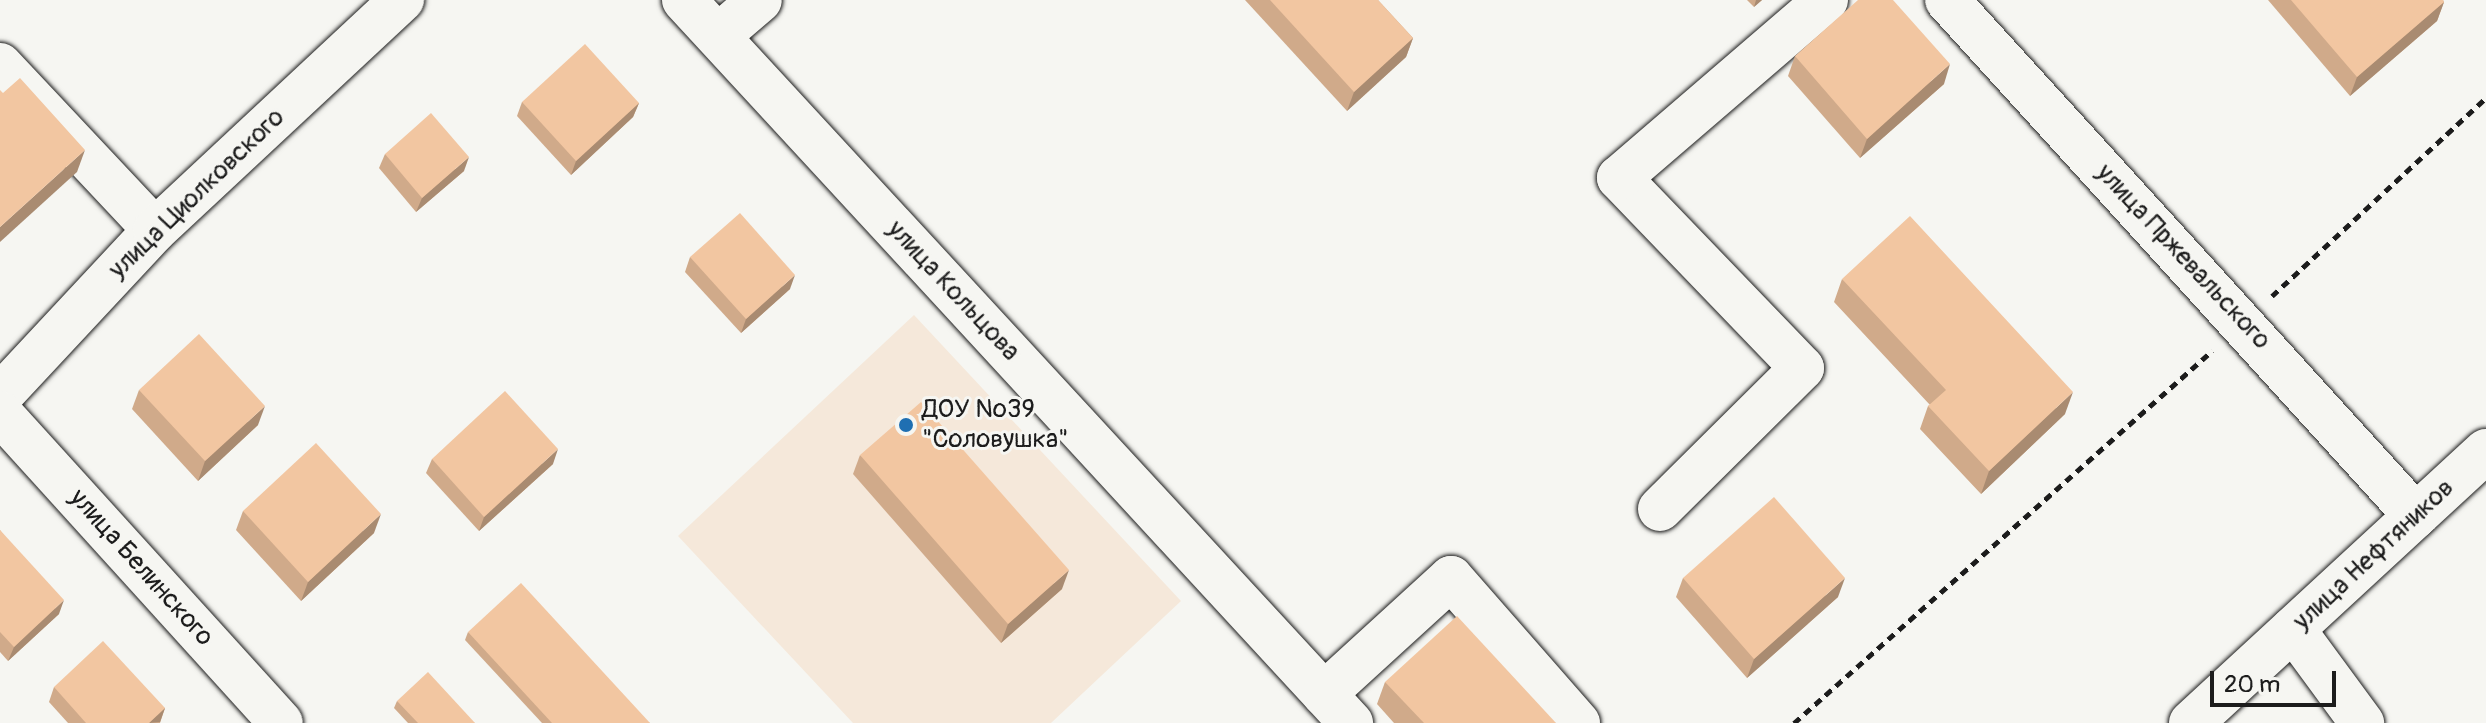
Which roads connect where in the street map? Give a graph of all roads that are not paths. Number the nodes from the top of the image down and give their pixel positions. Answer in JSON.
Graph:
{"nodes":[{"id":1,"x":402,"y":0,"type":"edge"},
{"id":2,"x":684,"y":0,"type":"edge"},
{"id":3,"x":760,"y":0,"type":"edge"},
{"id":4,"x":1826,"y":0,"type":"edge"},
{"id":5,"x":1947,"y":0,"type":"edge"},
{"id":6,"x":718,"y":36,"type":"junction"},
{"id":7,"x":0,"y":65,"type":"edge"},
{"id":8,"x":155,"y":230,"type":"junction"},
{"id":9,"x":0,"y":396,"type":"edge"},
{"id":10,"x":0,"y":413,"type":"edge"},
{"id":11,"x":2486,"y":451,"type":"edge"},
{"id":12,"x":1660,"y":509,"type":"dead end"},
{"id":13,"x":2416,"y":516,"type":"junction"},
{"id":14,"x":2293,"y":629,"type":"junction"},
{"id":15,"x":1338,"y":708,"type":"edge"},
{"id":16,"x":281,"y":723,"type":"edge"},
{"id":17,"x":1578,"y":723,"type":"edge"},
{"id":18,"x":2191,"y":723,"type":"edge"},
{"id":19,"x":2362,"y":723,"type":"edge"}],
"edges":[{"from":1,"to":8,"type":"street","name":"улица Циолковского"},
{"from":2,"to":6,"type":"street","name":"улица Кольцова"},
{"from":3,"to":6,"type":"street"},
{"from":4,"to":12,"type":"street"},
{"from":5,"to":13,"type":"street","name":"улица Пржевальского"},
{"from":6,"to":15,"type":"street","name":"улица Кольцова"},
{"from":7,"to":8,"type":"street"},
{"from":8,"to":9,"type":"street","name":"улица Циолковского"},
{"from":10,"to":16,"type":"street","name":"улица Белинского"},
{"from":11,"to":13,"type":"street","name":"улица Нефтяников"},
{"from":13,"to":14,"type":"street","name":"улица Нефтяников"},
{"from":14,"to":18,"type":"street","name":"улица Нефтяников"},
{"from":14,"to":19,"type":"street"},
{"from":15,"to":17,"type":"street"}]}
